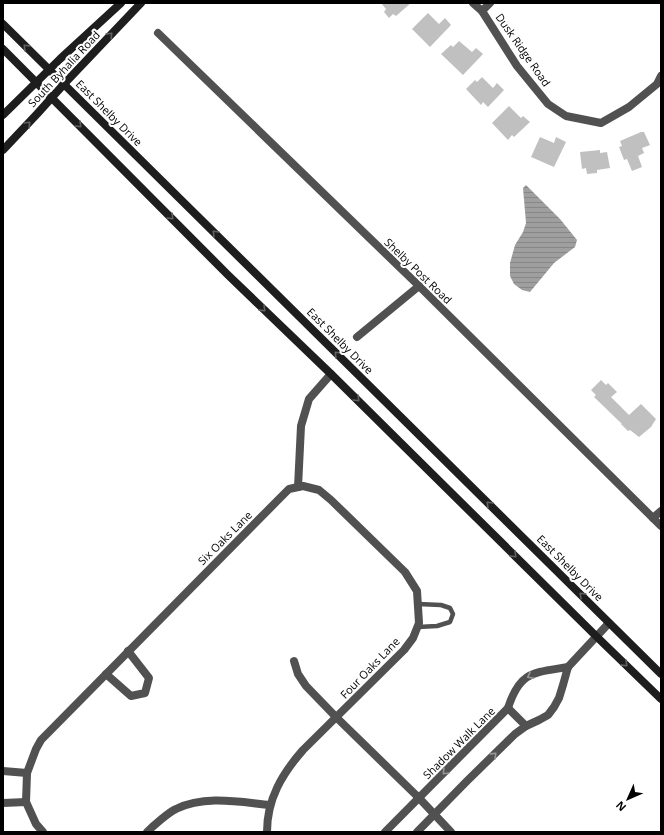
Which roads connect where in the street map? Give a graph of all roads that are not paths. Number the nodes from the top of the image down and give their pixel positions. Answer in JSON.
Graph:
{"nodes":[{"id":1,"x":121,"y":3,"type":"edge"},
{"id":2,"x":141,"y":3,"type":"edge"},
{"id":3,"x":473,"y":3,"type":"edge"},
{"id":4,"x":490,"y":3,"type":"edge"},
{"id":5,"x":482,"y":11,"type":"junction"},
{"id":6,"x":3,"y":24,"type":"edge"},
{"id":7,"x":158,"y":33,"type":"dead end"},
{"id":8,"x":3,"y":49,"type":"edge"},
{"id":9,"x":50,"y":69,"type":"junction"},
{"id":10,"x":661,"y":76,"type":"edge"},
{"id":11,"x":36,"y":82,"type":"junction"},
{"id":12,"x":64,"y":84,"type":"junction"},
{"id":13,"x":52,"y":98,"type":"junction"},
{"id":14,"x":3,"y":115,"type":"edge"},
{"id":15,"x":3,"y":150,"type":"edge"},
{"id":16,"x":419,"y":286,"type":"junction"},
{"id":17,"x":357,"y":337,"type":"dead end"},
{"id":18,"x":331,"y":374,"type":"junction"},
{"id":19,"x":298,"y":487,"type":"junction"},
{"id":20,"x":661,"y":511,"type":"edge"},
{"id":21,"x":653,"y":518,"type":"junction"},
{"id":22,"x":661,"y":526,"type":"edge"},
{"id":23,"x":418,"y":604,"type":"junction"},
{"id":24,"x":610,"y":623,"type":"junction"},
{"id":25,"x":418,"y":627,"type":"junction"},
{"id":26,"x":597,"y":637,"type":"junction"},
{"id":27,"x":128,"y":651,"type":"junction"},
{"id":28,"x":294,"y":661,"type":"dead end"},
{"id":29,"x":568,"y":667,"type":"junction"},
{"id":30,"x":106,"y":674,"type":"junction"},
{"id":31,"x":661,"y":674,"type":"edge"},
{"id":32,"x":661,"y":699,"type":"edge"},
{"id":33,"x":508,"y":708,"type":"junction"},
{"id":34,"x":336,"y":717,"type":"junction"},
{"id":35,"x":526,"y":726,"type":"junction"},
{"id":36,"x":3,"y":771,"type":"edge"},
{"id":37,"x":27,"y":773,"type":"junction"},
{"id":38,"x":419,"y":798,"type":"junction"},
{"id":39,"x":26,"y":802,"type":"junction"},
{"id":40,"x":3,"y":803,"type":"edge"},
{"id":41,"x":270,"y":805,"type":"junction"},
{"id":42,"x":435,"y":815,"type":"junction"},
{"id":43,"x":43,"y":832,"type":"edge"},
{"id":44,"x":147,"y":832,"type":"edge"},
{"id":45,"x":267,"y":832,"type":"edge"},
{"id":46,"x":385,"y":832,"type":"edge"},
{"id":47,"x":417,"y":832,"type":"edge"},
{"id":48,"x":452,"y":832,"type":"edge"}],
"edges":[{"from":1,"to":9,"type":"main road","name":"South Byhalia Road"},
{"from":12,"to":2,"type":"main road","name":"South Byhalia Road","one_way":true},
{"from":3,"to":5,"type":"street","name":"Dusk Ridge Road"},
{"from":4,"to":5,"type":"street"},
{"from":5,"to":10,"type":"street","name":"Dusk Ridge Road"},
{"from":9,"to":6,"type":"main road","name":"East Shelby Drive","one_way":true},
{"from":7,"to":16,"type":"street","name":"Shelby Post Road"},
{"from":8,"to":11,"type":"main road"},
{"from":9,"to":11,"type":"main road","name":"South Byhalia Road"},
{"from":9,"to":12,"type":"main road","name":"East Shelby Drive"},
{"from":11,"to":13,"type":"main road"},
{"from":11,"to":14,"type":"main road","name":"South Byhalia Road"},
{"from":12,"to":13,"type":"main road","name":"South Byhalia Road"},
{"from":24,"to":12,"type":"main road","name":"East Shelby Drive","one_way":true},
{"from":15,"to":13,"type":"main road","name":"South Byhalia Road","one_way":true},
{"from":13,"to":18,"type":"main road","one_way":true},
{"from":16,"to":17,"type":"street"},
{"from":16,"to":21,"type":"street","name":"Shelby Post Road"},
{"from":18,"to":19,"type":"street"},
{"from":18,"to":26,"type":"main road","one_way":true},
{"from":19,"to":23,"type":"street","name":"Four Oaks Lane"},
{"from":19,"to":27,"type":"street","name":"Six Oaks Lane"},
{"from":20,"to":21,"type":"street"},
{"from":21,"to":22,"type":"street","name":"Shelby Post Road"},
{"from":23,"to":25,"type":"street","name":"Four Oaks Lane"},
{"from":23,"to":25,"type":"lane"},
{"from":24,"to":26,"type":"street"},
{"from":24,"to":31,"type":"main road","name":"East Shelby Drive"},
{"from":25,"to":34,"type":"street","name":"Four Oaks Lane"},
{"from":26,"to":29,"type":"street"},
{"from":26,"to":32,"type":"main road","one_way":true},
{"from":27,"to":30,"type":"street","name":"Six Oaks Lane"},
{"from":27,"to":30,"type":"street"},
{"from":28,"to":34,"type":"street"},
{"from":29,"to":33,"type":"street","name":"Shadow Walk Lane","one_way":true},
{"from":29,"to":35,"type":"street"},
{"from":30,"to":37,"type":"street","name":"Six Oaks Lane"},
{"from":33,"to":35,"type":"street"},
{"from":33,"to":38,"type":"street","name":"Shadow Walk Lane","one_way":true},
{"from":34,"to":38,"type":"street"},
{"from":34,"to":41,"type":"street","name":"Four Oaks Lane"},
{"from":42,"to":35,"type":"street","one_way":true},
{"from":36,"to":37,"type":"street"},
{"from":37,"to":39,"type":"street","name":"Six Oaks Lane"},
{"from":38,"to":42,"type":"street"},
{"from":38,"to":46,"type":"street","name":"Shadow Walk Lane"},
{"from":39,"to":40,"type":"street"},
{"from":39,"to":43,"type":"street"},
{"from":41,"to":44,"type":"street"},
{"from":41,"to":45,"type":"street","name":"Four Oaks Lane"},
{"from":42,"to":47,"type":"street"},
{"from":42,"to":48,"type":"street"}]}
